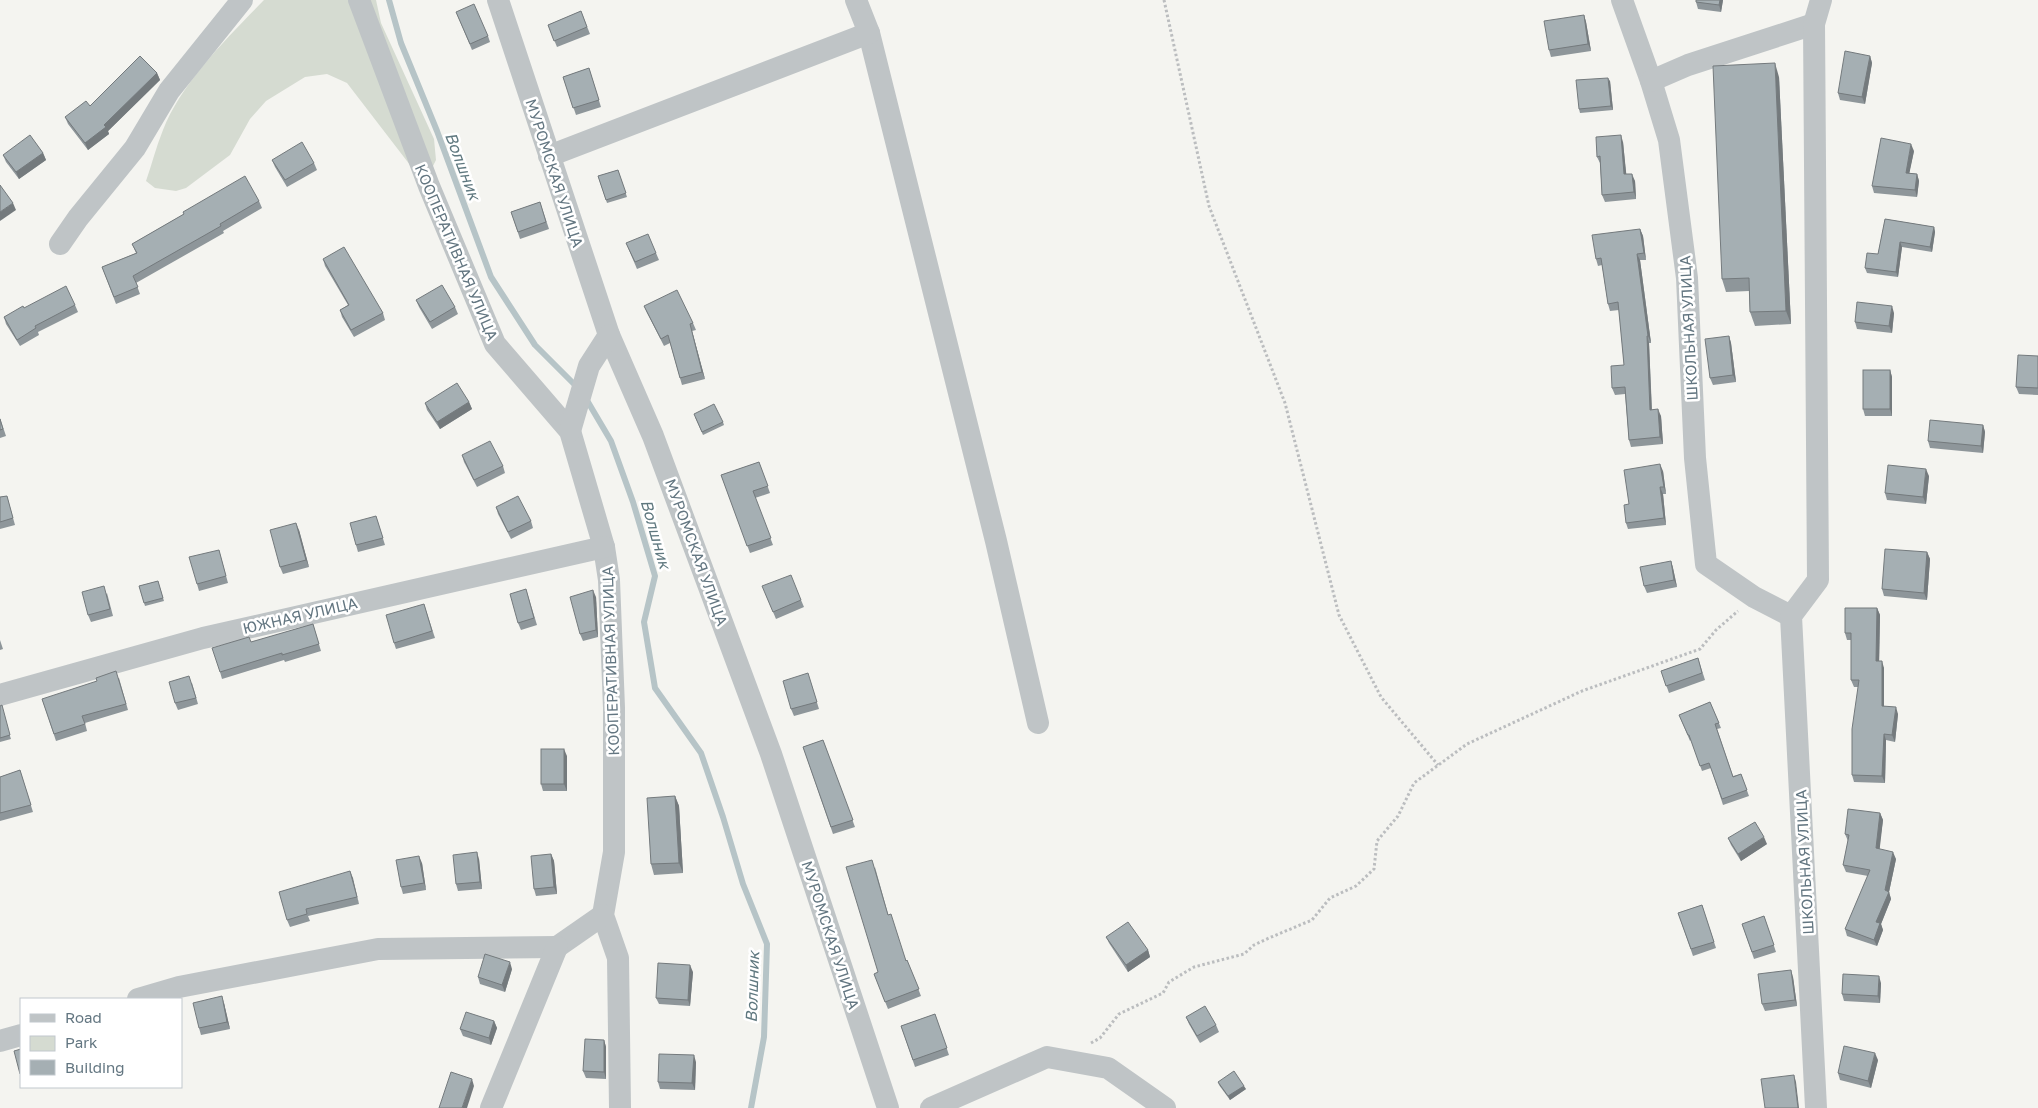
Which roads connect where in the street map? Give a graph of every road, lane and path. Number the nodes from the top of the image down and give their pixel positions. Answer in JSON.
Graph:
{"nodes":[{"id":1,"x":242,"y":0,"type":"edge"},
{"id":2,"x":360,"y":0,"type":"edge"},
{"id":3,"x":498,"y":0,"type":"edge"},
{"id":4,"x":856,"y":0,"type":"edge"},
{"id":5,"x":1164,"y":0,"type":"edge"},
{"id":6,"x":1622,"y":0,"type":"edge"},
{"id":7,"x":1821,"y":0,"type":"edge"},
{"id":8,"x":1814,"y":24,"type":"junction"},
{"id":9,"x":869,"y":33,"type":"junction"},
{"id":10,"x":1651,"y":81,"type":"junction"},
{"id":11,"x":549,"y":156,"type":"junction"},
{"id":12,"x":60,"y":244,"type":"dead end"},
{"id":13,"x":609,"y":335,"type":"junction"},
{"id":14,"x":570,"y":431,"type":"junction"},
{"id":15,"x":604,"y":547,"type":"junction"},
{"id":16,"x":1754,"y":597,"type":"junction"},
{"id":17,"x":1791,"y":616,"type":"junction"},
{"id":18,"x":0,"y":695,"type":"edge"},
{"id":19,"x":1038,"y":723,"type":"dead end"},
{"id":20,"x":1438,"y":766,"type":"junction"},
{"id":21,"x":603,"y":915,"type":"junction"},
{"id":22,"x":557,"y":947,"type":"junction"},
{"id":23,"x":141,"y":998,"type":"edge"},
{"id":24,"x":20,"y":1035,"type":"edge"},
{"id":25,"x":0,"y":1041,"type":"edge"},
{"id":26,"x":1064,"y":1060,"type":"junction"},
{"id":27,"x":491,"y":1108,"type":"edge"},
{"id":28,"x":620,"y":1108,"type":"edge"},
{"id":29,"x":888,"y":1108,"type":"edge"},
{"id":30,"x":931,"y":1108,"type":"edge"},
{"id":31,"x":1165,"y":1108,"type":"edge"},
{"id":32,"x":1816,"y":1108,"type":"edge"}],
"edges":[{"from":1,"to":12,"type":"street"},
{"from":2,"to":14,"type":"street","name":"КООПЕРАТИВНАЯ УЛИЦА"},
{"from":3,"to":11,"type":"street","name":"МУРОМСКАЯ УЛИЦА"},
{"from":4,"to":9,"type":"street"},
{"from":5,"to":20,"type":"path"},
{"from":6,"to":10,"type":"street","name":"ШКОЛЬНАЯ УЛИЦА"},
{"from":7,"to":8,"type":"street"},
{"from":8,"to":10,"type":"street"},
{"from":8,"to":17,"type":"street"},
{"from":9,"to":11,"type":"street"},
{"from":9,"to":19,"type":"street"},
{"from":10,"to":16,"type":"street","name":"ШКОЛЬНАЯ УЛИЦА"},
{"from":11,"to":13,"type":"street","name":"МУРОМСКАЯ УЛИЦА"},
{"from":13,"to":14,"type":"street"},
{"from":13,"to":29,"type":"street","name":"МУРОМСКАЯ УЛИЦА"},
{"from":14,"to":15,"type":"street","name":"КООПЕРАТИВНАЯ УЛИЦА"},
{"from":15,"to":18,"type":"street","name":"ЮЖНАЯ УЛИЦА"},
{"from":15,"to":21,"type":"street","name":"КООПЕРАТИВНАЯ УЛИЦА"},
{"from":16,"to":17,"type":"street","name":"ШКОЛЬНАЯ УЛИЦА"},
{"from":16,"to":20,"type":"path"},
{"from":17,"to":32,"type":"street","name":"ШКОЛЬНАЯ УЛИЦА"},
{"from":20,"to":26,"type":"path"},
{"from":21,"to":22,"type":"street"},
{"from":21,"to":28,"type":"street","name":"КООПЕРАТИВНАЯ УЛИЦА"},
{"from":22,"to":23,"type":"street"},
{"from":22,"to":27,"type":"street"},
{"from":24,"to":25,"type":"street"},
{"from":26,"to":30,"type":"street"},
{"from":26,"to":31,"type":"street"}]}
